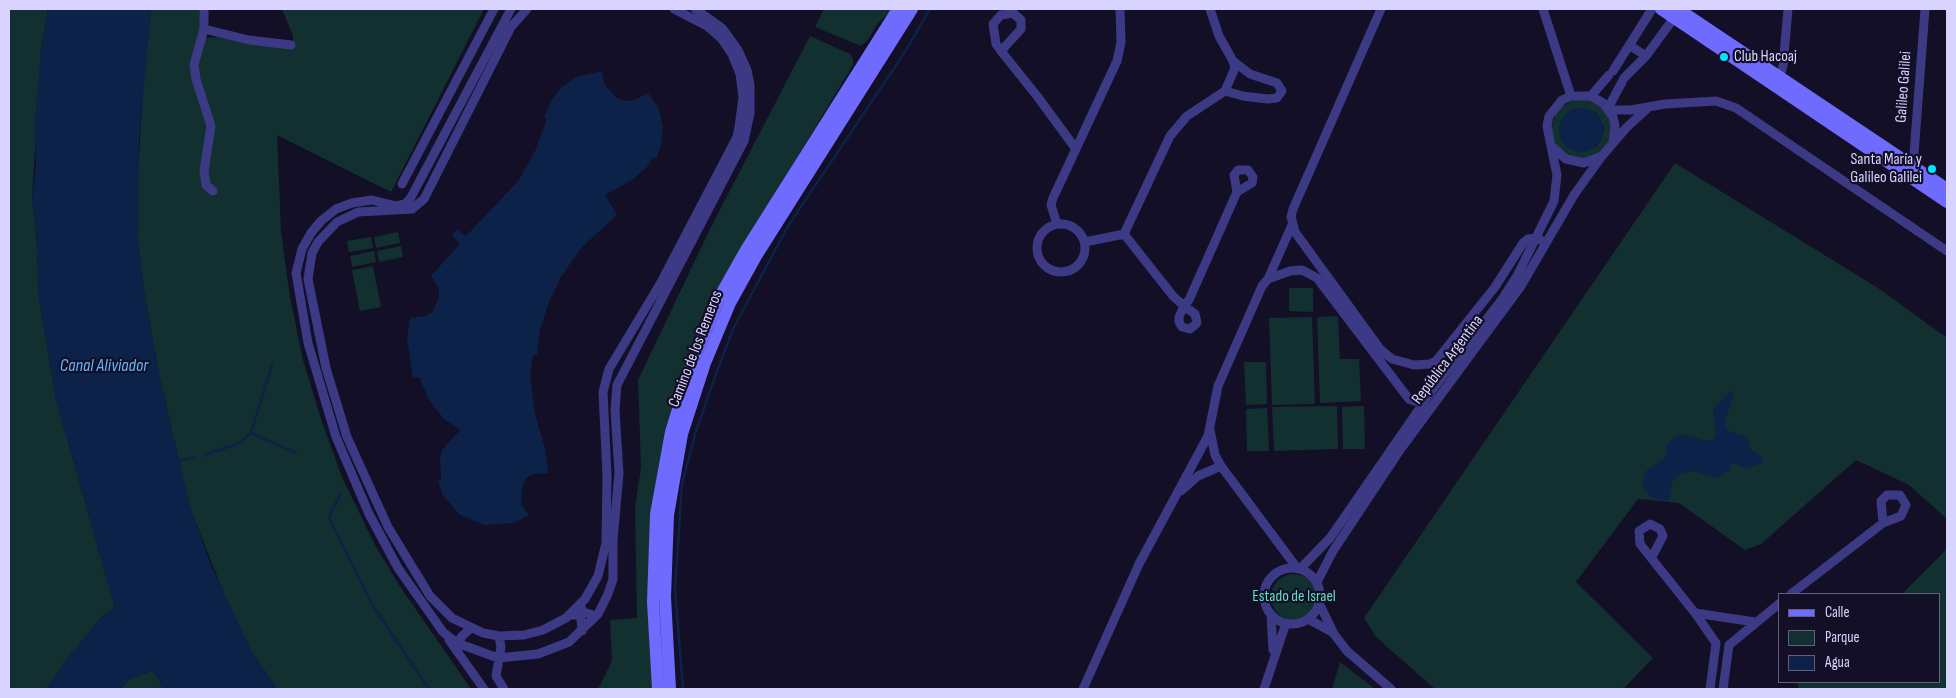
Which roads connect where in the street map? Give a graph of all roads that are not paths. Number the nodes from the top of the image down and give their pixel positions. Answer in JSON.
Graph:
{"nodes":[{"id":1,"x":204,"y":9,"type":"edge"},
{"id":2,"x":494,"y":9,"type":"edge"},
{"id":3,"x":510,"y":9,"type":"edge"},
{"id":4,"x":527,"y":9,"type":"edge"},
{"id":5,"x":674,"y":9,"type":"edge"},
{"id":6,"x":695,"y":9,"type":"edge"},
{"id":7,"x":898,"y":9,"type":"edge"},
{"id":8,"x":912,"y":9,"type":"edge"},
{"id":9,"x":1120,"y":9,"type":"edge"},
{"id":10,"x":1210,"y":9,"type":"edge"},
{"id":11,"x":1381,"y":9,"type":"edge"},
{"id":12,"x":1543,"y":9,"type":"edge"},
{"id":13,"x":1652,"y":9,"type":"edge"},
{"id":14,"x":1661,"y":9,"type":"edge"},
{"id":15,"x":1788,"y":9,"type":"edge"},
{"id":16,"x":1925,"y":9,"type":"edge"},
{"id":17,"x":1677,"y":12,"type":"edge"},
{"id":18,"x":204,"y":29,"type":"junction"},
{"id":19,"x":291,"y":45,"type":"dead end"},
{"id":20,"x":1629,"y":46,"type":"junction"},
{"id":21,"x":1001,"y":51,"type":"dead end"},
{"id":22,"x":1646,"y":56,"type":"junction"},
{"id":23,"x":1233,"y":61,"type":"junction"},
{"id":24,"x":1614,"y":70,"type":"junction"},
{"id":25,"x":1780,"y":76,"type":"junction"},
{"id":26,"x":1625,"y":77,"type":"junction"},
{"id":27,"x":1225,"y":90,"type":"junction"},
{"id":28,"x":1571,"y":96,"type":"junction"},
{"id":29,"x":1591,"y":96,"type":"junction"},
{"id":30,"x":1649,"y":107,"type":"junction"},
{"id":31,"x":1609,"y":109,"type":"junction"},
{"id":32,"x":1613,"y":142,"type":"junction"},
{"id":33,"x":1552,"y":146,"type":"junction"},
{"id":34,"x":1076,"y":149,"type":"junction"},
{"id":35,"x":1602,"y":156,"type":"junction"},
{"id":36,"x":1913,"y":166,"type":"junction"},
{"id":37,"x":402,"y":184,"type":"dead end"},
{"id":38,"x":1947,"y":190,"type":"edge"},
{"id":39,"x":213,"y":191,"type":"dead end"},
{"id":40,"x":1236,"y":192,"type":"dead end"},
{"id":41,"x":1947,"y":202,"type":"edge"},
{"id":42,"x":1057,"y":224,"type":"junction"},
{"id":43,"x":1292,"y":225,"type":"junction"},
{"id":44,"x":1124,"y":234,"type":"junction"},
{"id":45,"x":1537,"y":238,"type":"junction"},
{"id":46,"x":1085,"y":242,"type":"junction"},
{"id":47,"x":1546,"y":243,"type":"junction"},
{"id":48,"x":1947,"y":251,"type":"edge"},
{"id":49,"x":1268,"y":279,"type":"junction"},
{"id":50,"x":1511,"y":294,"type":"junction"},
{"id":51,"x":1437,"y":392,"type":"junction"},
{"id":52,"x":1423,"y":404,"type":"junction"},
{"id":53,"x":1210,"y":426,"type":"junction"},
{"id":54,"x":1221,"y":466,"type":"junction"},
{"id":55,"x":1363,"y":497,"type":"junction"},
{"id":56,"x":1172,"y":501,"type":"junction"},
{"id":57,"x":1883,"y":523,"type":"dead end"},
{"id":58,"x":1652,"y":557,"type":"dead end"},
{"id":59,"x":1299,"y":569,"type":"junction"},
{"id":60,"x":1317,"y":582,"type":"junction"},
{"id":61,"x":1791,"y":593,"type":"edge"},
{"id":62,"x":1319,"y":603,"type":"junction"},
{"id":63,"x":580,"y":604,"type":"junction"},
{"id":64,"x":1778,"y":605,"type":"edge"},
{"id":65,"x":1695,"y":613,"type":"junction"},
{"id":66,"x":1270,"y":614,"type":"junction"},
{"id":67,"x":569,"y":615,"type":"junction"},
{"id":68,"x":596,"y":616,"type":"junction"},
{"id":69,"x":1308,"y":619,"type":"junction"},
{"id":70,"x":1755,"y":622,"type":"junction"},
{"id":71,"x":1286,"y":623,"type":"junction"},
{"id":72,"x":471,"y":628,"type":"junction"},
{"id":73,"x":582,"y":631,"type":"junction"},
{"id":74,"x":1334,"y":634,"type":"junction"},
{"id":75,"x":499,"y":636,"type":"junction"},
{"id":76,"x":1716,"y":643,"type":"junction"},
{"id":77,"x":1728,"y":645,"type":"junction"},
{"id":78,"x":459,"y":649,"type":"junction"},
{"id":79,"x":498,"y":658,"type":"junction"},
{"id":80,"x":1272,"y":662,"type":"junction"},
{"id":81,"x":484,"y":689,"type":"edge"},
{"id":82,"x":504,"y":689,"type":"edge"},
{"id":83,"x":658,"y":689,"type":"edge"},
{"id":84,"x":670,"y":689,"type":"edge"},
{"id":85,"x":1083,"y":689,"type":"edge"},
{"id":86,"x":1264,"y":689,"type":"edge"},
{"id":87,"x":1391,"y":689,"type":"edge"},
{"id":88,"x":1710,"y":689,"type":"edge"},
{"id":89,"x":1723,"y":689,"type":"edge"}],
"edges":[{"from":1,"to":18,"type":"street"},
{"from":2,"to":37,"type":"street"},
{"from":3,"to":78,"type":"street"},
{"from":4,"to":72,"type":"street"},
{"from":5,"to":63,"type":"street"},
{"from":6,"to":68,"type":"street"},
{"from":7,"to":83,"type":"main road","name":"Camino de los Remeros"},
{"from":8,"to":84,"type":"main road","name":"Camino de los Remeros"},
{"from":9,"to":34,"type":"street"},
{"from":10,"to":23,"type":"street"},
{"from":11,"to":43,"type":"street"},
{"from":12,"to":28,"type":"street"},
{"from":13,"to":20,"type":"street"},
{"from":14,"to":17,"type":"main road"},
{"from":15,"to":25,"type":"street"},
{"from":16,"to":36,"type":"street","name":"Galileo Galilei"},
{"from":17,"to":22,"type":"street"},
{"from":17,"to":25,"type":"main road"},
{"from":17,"to":41,"type":"main road"},
{"from":18,"to":19,"type":"street"},
{"from":18,"to":39,"type":"street"},
{"from":20,"to":22,"type":"street"},
{"from":20,"to":24,"type":"street"},
{"from":21,"to":34,"type":"street"},
{"from":22,"to":26,"type":"street"},
{"from":23,"to":27,"type":"street"},
{"from":23,"to":27,"type":"street"},
{"from":24,"to":26,"type":"street"},
{"from":24,"to":29,"type":"street"},
{"from":25,"to":36,"type":"main road"},
{"from":26,"to":31,"type":"street"},
{"from":27,"to":44,"type":"street"},
{"from":28,"to":29,"type":"street"},
{"from":28,"to":33,"type":"street"},
{"from":29,"to":31,"type":"street"},
{"from":30,"to":31,"type":"street"},
{"from":30,"to":32,"type":"street"},
{"from":30,"to":48,"type":"street"},
{"from":31,"to":32,"type":"street"},
{"from":32,"to":35,"type":"street"},
{"from":33,"to":35,"type":"street"},
{"from":33,"to":45,"type":"street","name":"República Argentina"},
{"from":34,"to":42,"type":"street"},
{"from":35,"to":47,"type":"street","name":"República Argentina"},
{"from":36,"to":38,"type":"main road"},
{"from":40,"to":44,"type":"street"},
{"from":42,"to":46,"type":"street"},
{"from":42,"to":46,"type":"street"},
{"from":43,"to":45,"type":"street"},
{"from":43,"to":49,"type":"street"},
{"from":44,"to":46,"type":"street"},
{"from":45,"to":47,"type":"street"},
{"from":45,"to":50,"type":"street","name":"República Argentina"},
{"from":47,"to":50,"type":"street","name":"República Argentina"},
{"from":49,"to":52,"type":"street"},
{"from":49,"to":53,"type":"street"},
{"from":50,"to":51,"type":"street","name":"República Argentina"},
{"from":51,"to":52,"type":"street","name":"República Argentina"},
{"from":51,"to":55,"type":"street","name":"República Argentina"},
{"from":52,"to":55,"type":"street","name":"República Argentina"},
{"from":53,"to":54,"type":"street"},
{"from":53,"to":56,"type":"street"},
{"from":54,"to":56,"type":"street"},
{"from":54,"to":59,"type":"street"},
{"from":55,"to":59,"type":"street","name":"República Argentina"},
{"from":55,"to":60,"type":"street","name":"República Argentina"},
{"from":56,"to":85,"type":"street"},
{"from":57,"to":61,"type":"street"},
{"from":58,"to":65,"type":"street"},
{"from":59,"to":60,"type":"street"},
{"from":59,"to":66,"type":"street"},
{"from":60,"to":62,"type":"street"},
{"from":62,"to":69,"type":"street"},
{"from":62,"to":74,"type":"street"},
{"from":63,"to":67,"type":"street"},
{"from":63,"to":68,"type":"street"},
{"from":64,"to":70,"type":"street"},
{"from":65,"to":70,"type":"street"},
{"from":65,"to":76,"type":"street"},
{"from":66,"to":71,"type":"street"},
{"from":66,"to":80,"type":"street"},
{"from":67,"to":73,"type":"street"},
{"from":67,"to":75,"type":"street"},
{"from":68,"to":73,"type":"street"},
{"from":69,"to":71,"type":"street"},
{"from":69,"to":74,"type":"street"},
{"from":70,"to":77,"type":"street"},
{"from":71,"to":80,"type":"street"},
{"from":72,"to":75,"type":"street"},
{"from":72,"to":78,"type":"street"},
{"from":73,"to":79,"type":"street"},
{"from":74,"to":87,"type":"street"},
{"from":75,"to":79,"type":"street"},
{"from":76,"to":77,"type":"street"},
{"from":76,"to":88,"type":"street"},
{"from":77,"to":89,"type":"street"},
{"from":78,"to":79,"type":"street"},
{"from":78,"to":81,"type":"street"},
{"from":79,"to":82,"type":"street"},
{"from":80,"to":86,"type":"street"}]}
